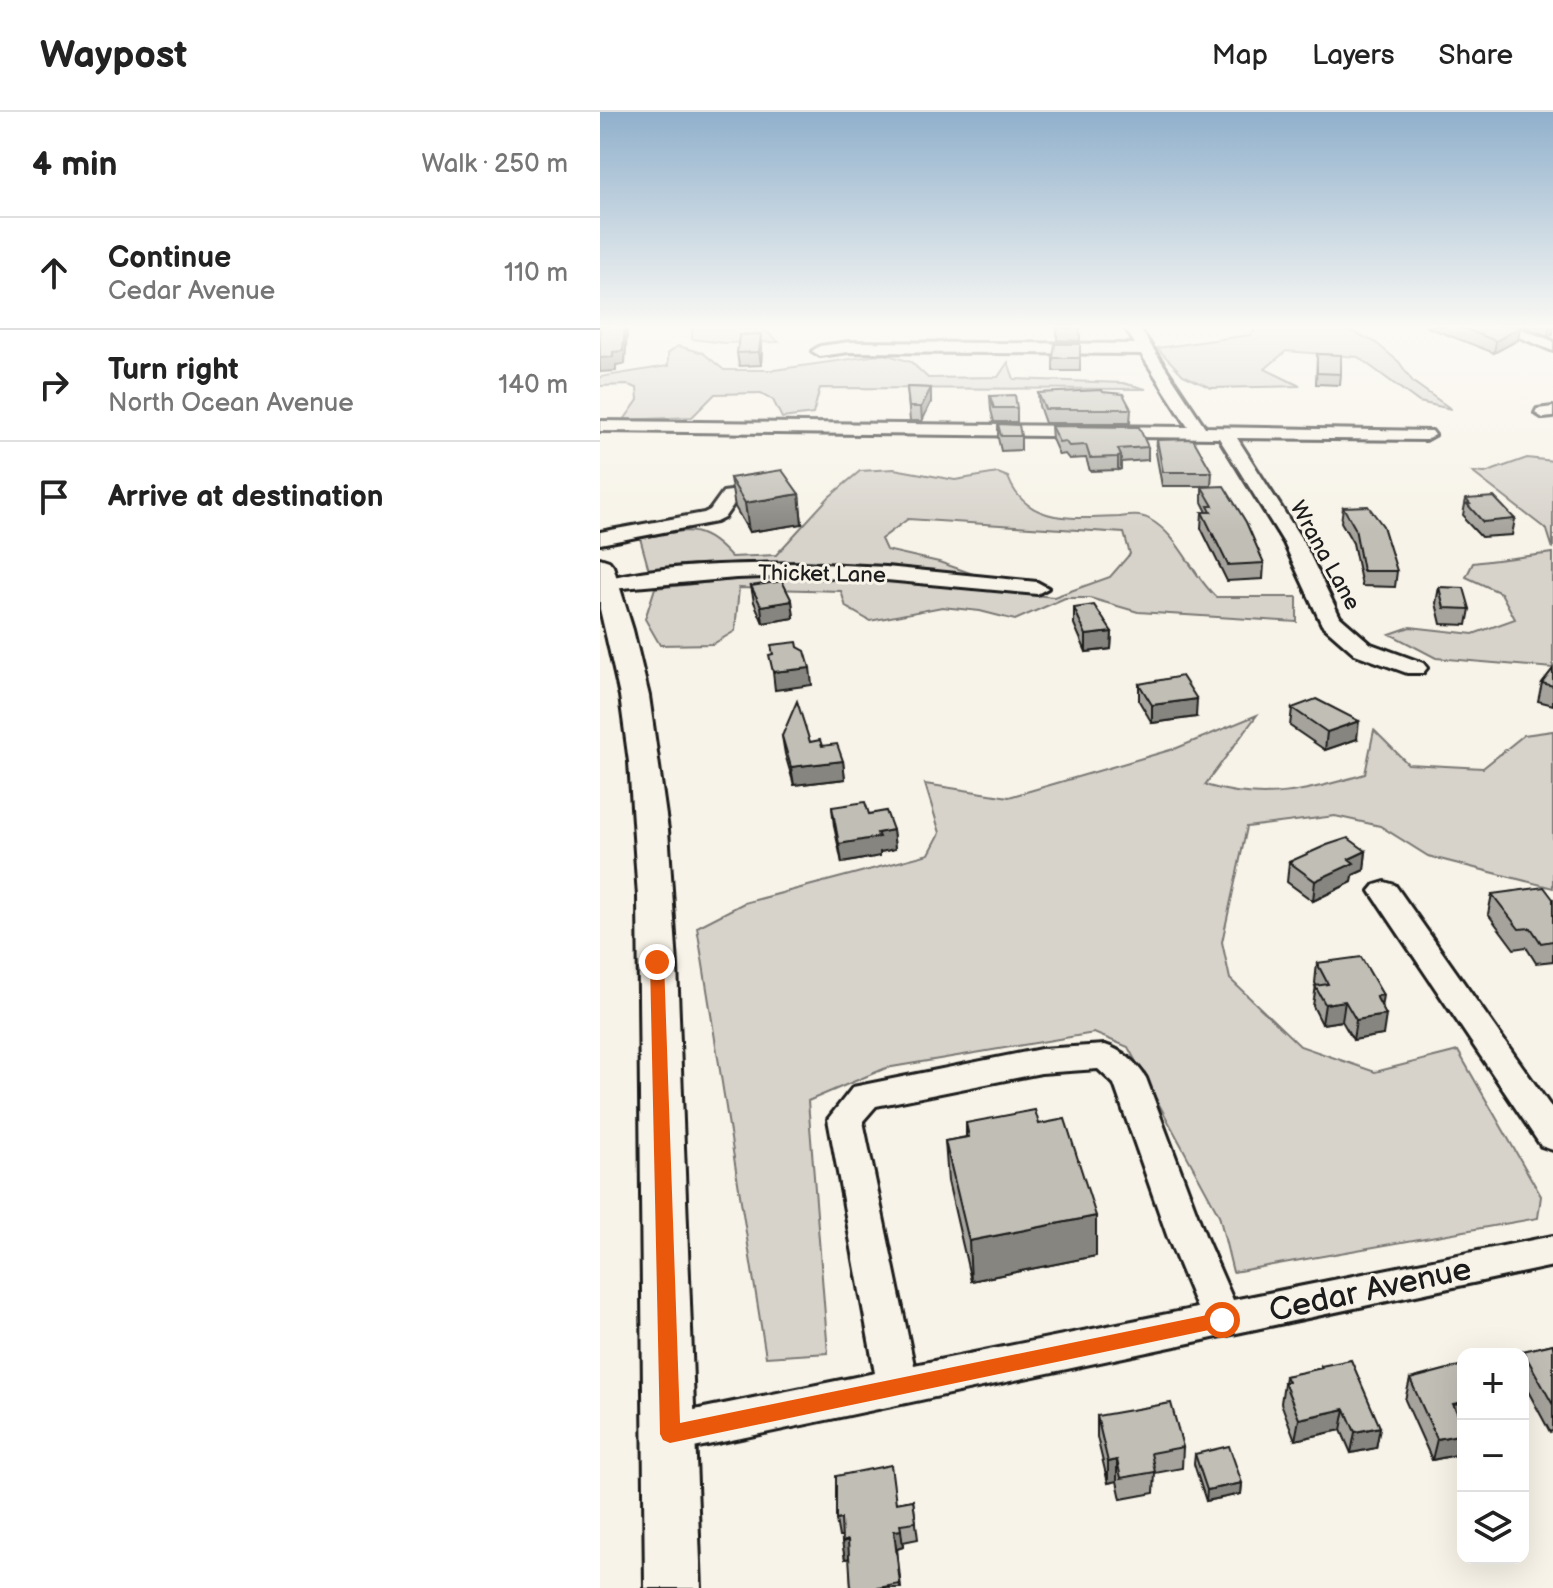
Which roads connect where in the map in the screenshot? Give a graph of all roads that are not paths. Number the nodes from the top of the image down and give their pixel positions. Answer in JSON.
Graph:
{"nodes":[{"id":1,"x":1175,"y":395,"type":"edge"},
{"id":2,"x":600,"y":426,"type":"edge"},
{"id":3,"x":1224,"y":432,"type":"junction"},
{"id":4,"x":1200,"y":433,"type":"junction"},
{"id":5,"x":1426,"y":435,"type":"dead end"},
{"id":6,"x":791,"y":491,"type":"edge"},
{"id":7,"x":600,"y":538,"type":"edge"},
{"id":8,"x":603,"y":576,"type":"edge"},
{"id":9,"x":1037,"y":588,"type":"dead end"},
{"id":10,"x":1415,"y":668,"type":"dead end"},
{"id":11,"x":1385,"y":891,"type":"dead end"},
{"id":12,"x":1553,"y":1137,"type":"edge"},
{"id":13,"x":1553,"y":1251,"type":"edge"},
{"id":14,"x":1222,"y":1320,"type":"junction"},
{"id":15,"x":898,"y":1387,"type":"junction"},
{"id":16,"x":670,"y":1434,"type":"junction"},
{"id":17,"x":673,"y":1588,"type":"edge"}],
"edges":[{"from":1,"to":4,"type":"street"},
{"from":2,"to":4,"type":"street"},
{"from":3,"to":4,"type":"street"},
{"from":3,"to":5,"type":"street"},
{"from":3,"to":10,"type":"street","name":"Wrana Lane"},
{"from":6,"to":7,"type":"street"},
{"from":8,"to":9,"type":"street","name":"Thicket Lane"},
{"from":8,"to":16,"type":"main road"},
{"from":11,"to":12,"type":"street"},
{"from":13,"to":14,"type":"street","name":"Cedar Avenue"},
{"from":14,"to":15,"type":"street","name":"Cedar Avenue"},
{"from":14,"to":15,"type":"street"},
{"from":15,"to":16,"type":"street","name":"Cedar Avenue"},
{"from":16,"to":17,"type":"main road"}]}
